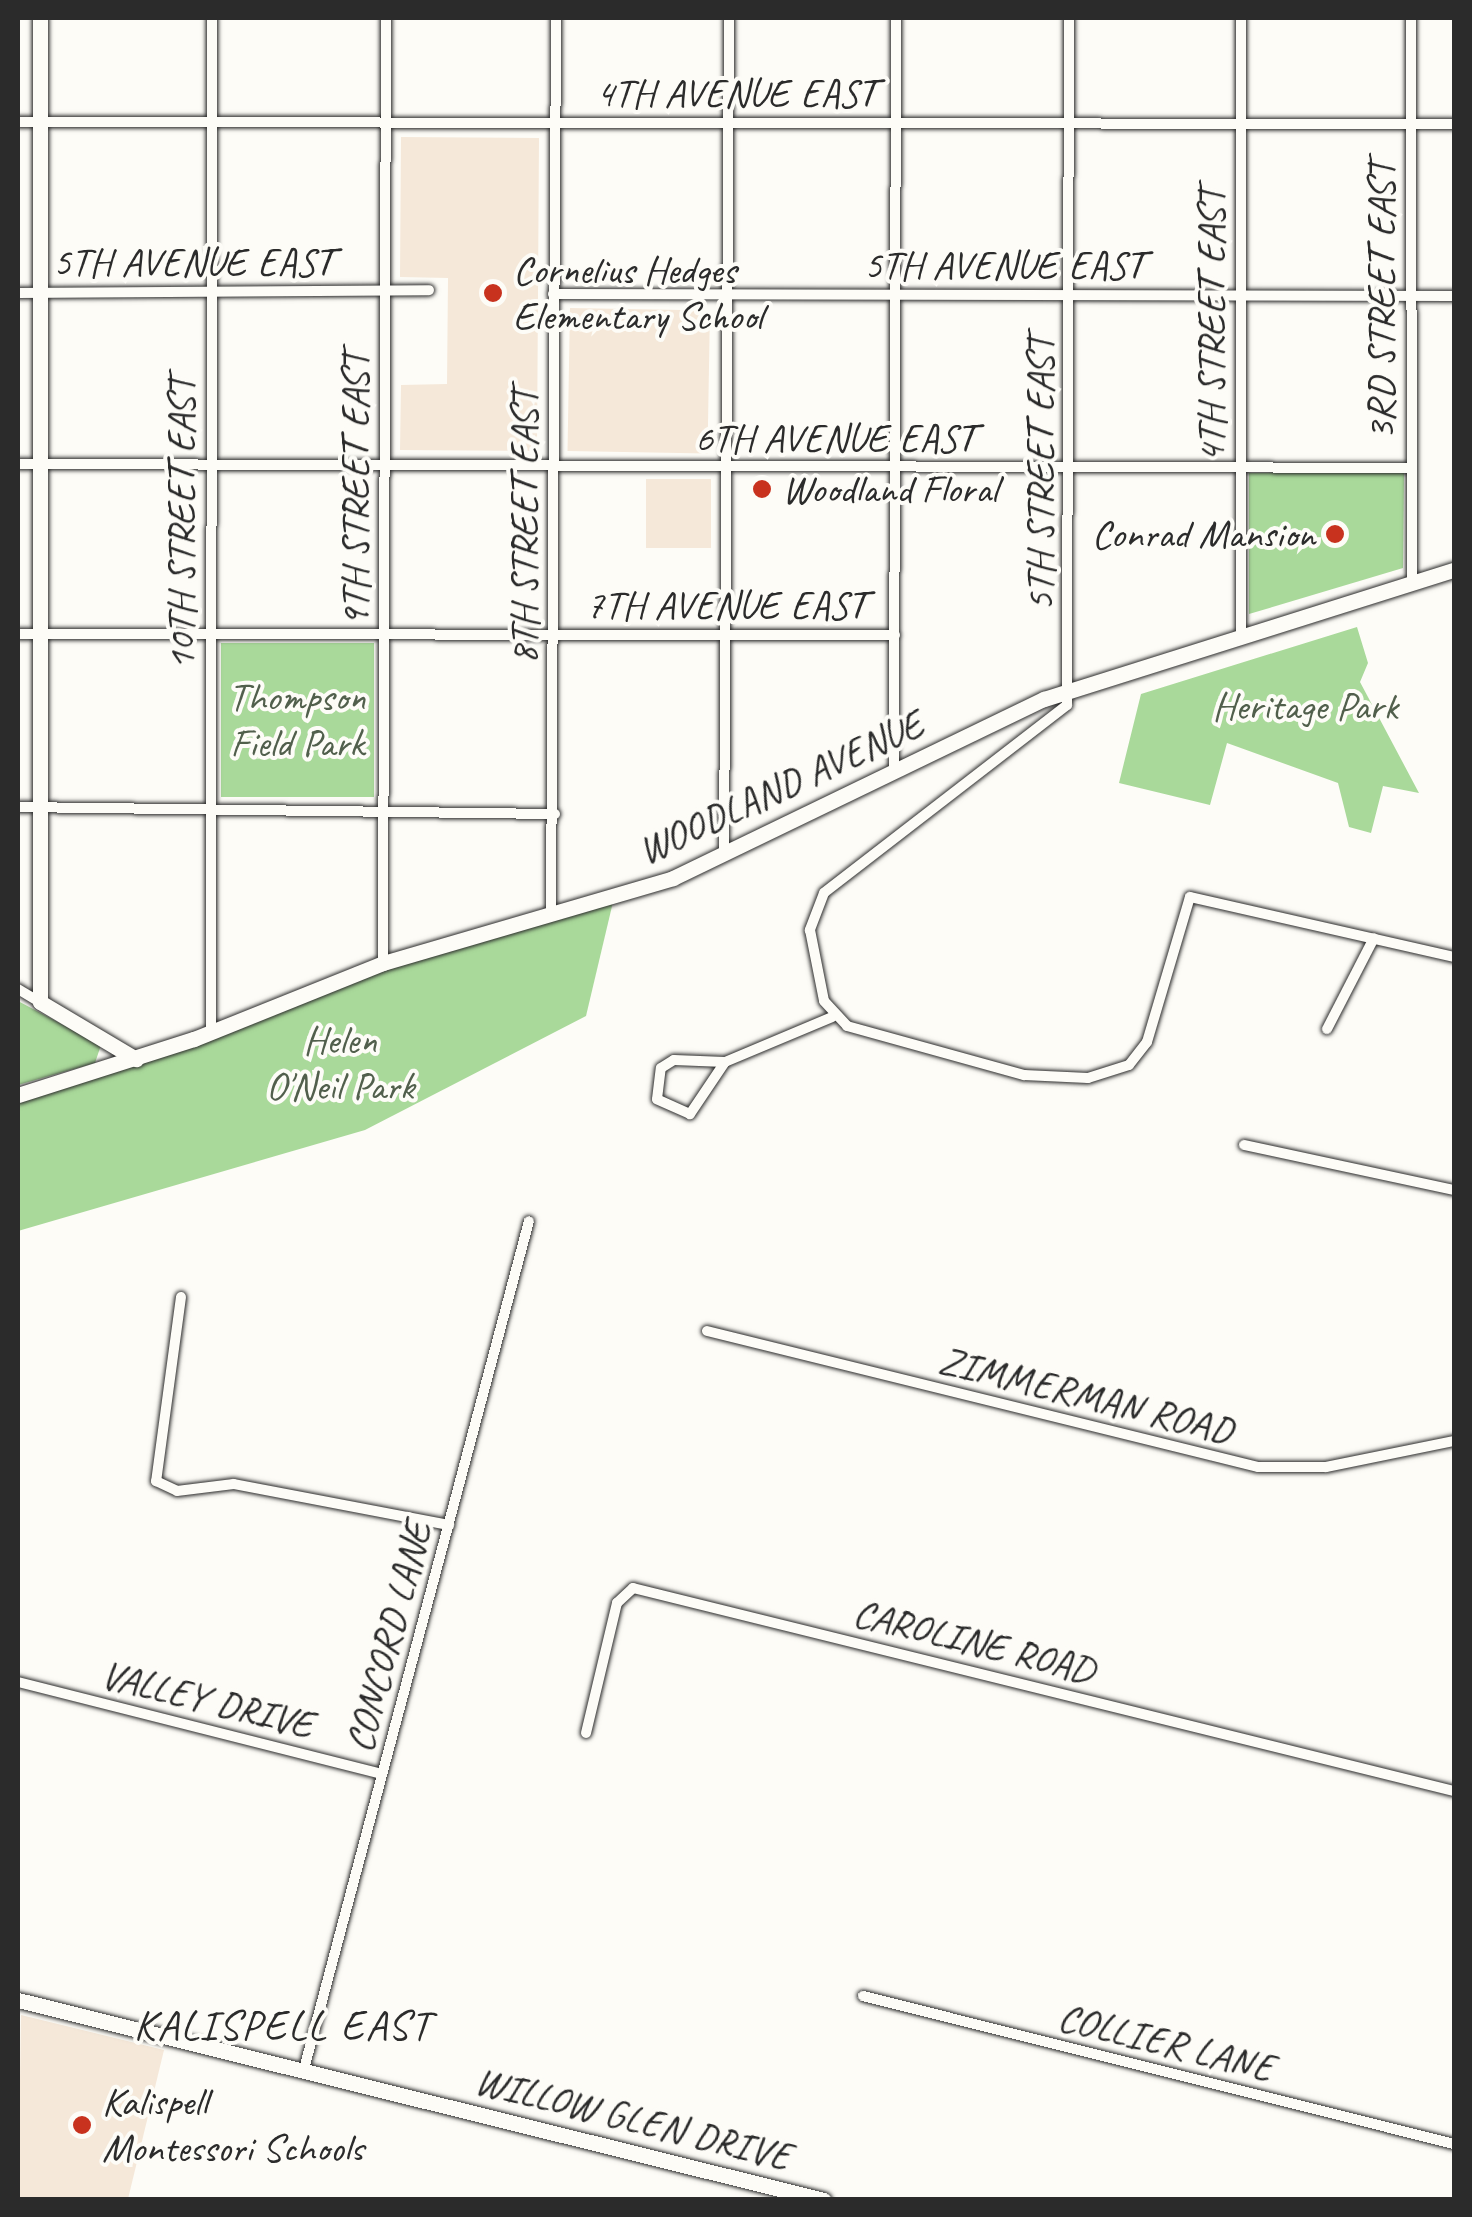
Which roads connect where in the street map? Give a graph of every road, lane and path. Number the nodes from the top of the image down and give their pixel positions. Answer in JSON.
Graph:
{"nodes":[{"id":1,"x":40,"y":18,"type":"edge"},
{"id":2,"x":212,"y":18,"type":"edge"},
{"id":3,"x":386,"y":18,"type":"edge"},
{"id":4,"x":556,"y":18,"type":"edge"},
{"id":5,"x":729,"y":18,"type":"edge"},
{"id":6,"x":896,"y":18,"type":"edge"},
{"id":7,"x":1069,"y":18,"type":"edge"},
{"id":8,"x":1242,"y":18,"type":"edge"},
{"id":9,"x":1410,"y":18,"type":"edge"},
{"id":10,"x":728,"y":121,"type":"junction"},
{"id":11,"x":18,"y":122,"type":"edge"},
{"id":12,"x":40,"y":122,"type":"junction"},
{"id":13,"x":896,"y":122,"type":"junction"},
{"id":14,"x":1070,"y":123,"type":"junction"},
{"id":15,"x":212,"y":124,"type":"junction"},
{"id":16,"x":386,"y":124,"type":"junction"},
{"id":17,"x":555,"y":124,"type":"junction"},
{"id":18,"x":1242,"y":124,"type":"junction"},
{"id":19,"x":1411,"y":124,"type":"junction"},
{"id":20,"x":1454,"y":124,"type":"edge"},
{"id":21,"x":386,"y":290,"type":"junction"},
{"id":22,"x":429,"y":290,"type":"dead end"},
{"id":23,"x":18,"y":293,"type":"edge"},
{"id":24,"x":40,"y":293,"type":"junction"},
{"id":25,"x":553,"y":294,"type":"junction"},
{"id":26,"x":727,"y":294,"type":"junction"},
{"id":27,"x":212,"y":295,"type":"junction"},
{"id":28,"x":895,"y":295,"type":"junction"},
{"id":29,"x":1070,"y":295,"type":"junction"},
{"id":30,"x":1242,"y":296,"type":"junction"},
{"id":31,"x":1411,"y":296,"type":"junction"},
{"id":32,"x":1454,"y":296,"type":"edge"},
{"id":33,"x":18,"y":464,"type":"edge"},
{"id":34,"x":40,"y":464,"type":"junction"},
{"id":35,"x":212,"y":464,"type":"junction"},
{"id":36,"x":385,"y":465,"type":"junction"},
{"id":37,"x":552,"y":465,"type":"junction"},
{"id":38,"x":1240,"y":467,"type":"junction"},
{"id":39,"x":1072,"y":468,"type":"junction"},
{"id":40,"x":1412,"y":468,"type":"junction"},
{"id":41,"x":726,"y":469,"type":"junction"},
{"id":42,"x":895,"y":470,"type":"junction"},
{"id":43,"x":1454,"y":570,"type":"edge"},
{"id":44,"x":1412,"y":584,"type":"junction"},
{"id":45,"x":18,"y":634,"type":"edge"},
{"id":46,"x":40,"y":634,"type":"junction"},
{"id":47,"x":211,"y":635,"type":"junction"},
{"id":48,"x":384,"y":635,"type":"junction"},
{"id":49,"x":554,"y":635,"type":"junction"},
{"id":50,"x":726,"y":635,"type":"junction"},
{"id":51,"x":894,"y":635,"type":"junction"},
{"id":52,"x":1241,"y":636,"type":"junction"},
{"id":53,"x":1070,"y":690,"type":"junction"},
{"id":54,"x":894,"y":770,"type":"junction"},
{"id":55,"x":18,"y":807,"type":"edge"},
{"id":56,"x":40,"y":808,"type":"junction"},
{"id":57,"x":211,"y":808,"type":"junction"},
{"id":58,"x":384,"y":810,"type":"junction"},
{"id":59,"x":556,"y":814,"type":"junction"},
{"id":60,"x":724,"y":856,"type":"junction"},
{"id":61,"x":551,"y":916,"type":"junction"},
{"id":62,"x":1374,"y":938,"type":"junction"},
{"id":63,"x":1454,"y":957,"type":"edge"},
{"id":64,"x":383,"y":964,"type":"junction"},
{"id":65,"x":18,"y":989,"type":"edge"},
{"id":66,"x":40,"y":1002,"type":"junction"},
{"id":67,"x":832,"y":1017,"type":"junction"},
{"id":68,"x":1326,"y":1029,"type":"dead end"},
{"id":69,"x":210,"y":1031,"type":"junction"},
{"id":70,"x":136,"y":1059,"type":"junction"},
{"id":71,"x":726,"y":1062,"type":"junction"},
{"id":72,"x":18,"y":1095,"type":"edge"},
{"id":73,"x":1244,"y":1145,"type":"dead end"},
{"id":74,"x":1454,"y":1190,"type":"edge"},
{"id":75,"x":530,"y":1221,"type":"dead end"},
{"id":76,"x":181,"y":1297,"type":"dead end"},
{"id":77,"x":707,"y":1332,"type":"dead end"},
{"id":78,"x":1454,"y":1441,"type":"edge"},
{"id":79,"x":449,"y":1526,"type":"junction"},
{"id":80,"x":18,"y":1682,"type":"edge"},
{"id":81,"x":586,"y":1734,"type":"dead end"},
{"id":82,"x":382,"y":1774,"type":"junction"},
{"id":83,"x":1454,"y":1791,"type":"edge"},
{"id":84,"x":863,"y":1996,"type":"dead end"},
{"id":85,"x":18,"y":2000,"type":"edge"},
{"id":86,"x":304,"y":2070,"type":"junction"},
{"id":87,"x":1454,"y":2144,"type":"edge"},
{"id":88,"x":824,"y":2200,"type":"edge"}],
"edges":[{"from":1,"to":12,"type":"street"},
{"from":2,"to":15,"type":"street","name":"10TH STREET EAST"},
{"from":3,"to":16,"type":"street","name":"9TH STREET EAST"},
{"from":4,"to":17,"type":"street","name":"8TH STREET EAST"},
{"from":5,"to":10,"type":"street"},
{"from":6,"to":13,"type":"street"},
{"from":7,"to":14,"type":"street","name":"5TH STREET EAST"},
{"from":8,"to":18,"type":"street","name":"4TH STREET EAST"},
{"from":9,"to":19,"type":"street","name":"3RD STREET EAST"},
{"from":10,"to":13,"type":"street","name":"4TH AVENUE EAST"},
{"from":10,"to":17,"type":"street","name":"4TH AVENUE EAST"},
{"from":10,"to":26,"type":"street"},
{"from":11,"to":12,"type":"street","name":"4TH AVENUE EAST"},
{"from":12,"to":15,"type":"street","name":"4TH AVENUE EAST"},
{"from":12,"to":24,"type":"street"},
{"from":13,"to":14,"type":"street","name":"4TH AVENUE EAST"},
{"from":13,"to":28,"type":"street"},
{"from":14,"to":18,"type":"street","name":"4TH AVENUE EAST"},
{"from":14,"to":29,"type":"street","name":"5TH STREET EAST"},
{"from":15,"to":16,"type":"street","name":"4TH AVENUE EAST"},
{"from":15,"to":27,"type":"street","name":"10TH STREET EAST"},
{"from":16,"to":17,"type":"street","name":"4TH AVENUE EAST"},
{"from":16,"to":21,"type":"street","name":"9TH STREET EAST"},
{"from":17,"to":25,"type":"street","name":"8TH STREET EAST"},
{"from":18,"to":19,"type":"street","name":"4TH AVENUE EAST"},
{"from":18,"to":30,"type":"street","name":"4TH STREET EAST"},
{"from":19,"to":20,"type":"street","name":"4TH AVENUE EAST"},
{"from":19,"to":31,"type":"street","name":"3RD STREET EAST"},
{"from":21,"to":22,"type":"street","name":"5TH AVENUE EAST"},
{"from":21,"to":27,"type":"street","name":"5TH AVENUE EAST"},
{"from":21,"to":36,"type":"street","name":"9TH STREET EAST"},
{"from":23,"to":24,"type":"street","name":"5TH AVENUE EAST"},
{"from":24,"to":27,"type":"street","name":"5TH AVENUE EAST"},
{"from":24,"to":34,"type":"street"},
{"from":25,"to":26,"type":"street","name":"5TH AVENUE EAST"},
{"from":25,"to":37,"type":"street","name":"8TH STREET EAST"},
{"from":26,"to":28,"type":"street","name":"5TH AVENUE EAST"},
{"from":26,"to":41,"type":"street"},
{"from":27,"to":35,"type":"street","name":"10TH STREET EAST"},
{"from":28,"to":29,"type":"street","name":"5TH AVENUE EAST"},
{"from":28,"to":42,"type":"street"},
{"from":29,"to":30,"type":"street","name":"5TH AVENUE EAST"},
{"from":29,"to":39,"type":"street","name":"5TH STREET EAST"},
{"from":30,"to":31,"type":"street","name":"5TH AVENUE EAST"},
{"from":30,"to":38,"type":"street","name":"4TH STREET EAST"},
{"from":31,"to":32,"type":"street","name":"5TH AVENUE EAST"},
{"from":31,"to":40,"type":"street","name":"3RD STREET EAST"},
{"from":33,"to":34,"type":"street","name":"6TH AVENUE EAST"},
{"from":34,"to":35,"type":"street","name":"6TH AVENUE EAST"},
{"from":34,"to":46,"type":"street"},
{"from":35,"to":36,"type":"street","name":"6TH AVENUE EAST"},
{"from":35,"to":47,"type":"street","name":"10TH STREET EAST"},
{"from":36,"to":37,"type":"street","name":"6TH AVENUE EAST"},
{"from":36,"to":48,"type":"street","name":"9TH STREET EAST"},
{"from":37,"to":41,"type":"street","name":"6TH AVENUE EAST"},
{"from":37,"to":49,"type":"street","name":"8TH STREET EAST"},
{"from":38,"to":39,"type":"street","name":"6TH AVENUE EAST"},
{"from":38,"to":40,"type":"street","name":"6TH AVENUE EAST"},
{"from":38,"to":52,"type":"street","name":"4TH STREET EAST"},
{"from":39,"to":42,"type":"street","name":"6TH AVENUE EAST"},
{"from":39,"to":53,"type":"street","name":"5TH STREET EAST"},
{"from":40,"to":44,"type":"street","name":"3RD STREET EAST"},
{"from":41,"to":42,"type":"street","name":"6TH AVENUE EAST"},
{"from":41,"to":50,"type":"street"},
{"from":42,"to":51,"type":"street"},
{"from":43,"to":44,"type":"street","name":"WOODLAND AVENUE"},
{"from":44,"to":52,"type":"street","name":"WOODLAND AVENUE"},
{"from":45,"to":46,"type":"street","name":"7TH AVENUE EAST"},
{"from":46,"to":47,"type":"street","name":"7TH AVENUE EAST"},
{"from":46,"to":56,"type":"street"},
{"from":47,"to":48,"type":"street","name":"7TH AVENUE EAST"},
{"from":47,"to":57,"type":"street","name":"10TH STREET EAST"},
{"from":48,"to":49,"type":"street","name":"7TH AVENUE EAST"},
{"from":48,"to":58,"type":"street","name":"9TH STREET EAST"},
{"from":49,"to":50,"type":"street","name":"7TH AVENUE EAST"},
{"from":49,"to":59,"type":"street","name":"8TH STREET EAST"},
{"from":50,"to":51,"type":"street","name":"7TH AVENUE EAST"},
{"from":50,"to":60,"type":"street"},
{"from":51,"to":54,"type":"street"},
{"from":52,"to":53,"type":"street","name":"WOODLAND AVENUE"},
{"from":53,"to":54,"type":"street","name":"WOODLAND AVENUE"},
{"from":53,"to":67,"type":"street"},
{"from":54,"to":60,"type":"street","name":"WOODLAND AVENUE"},
{"from":55,"to":56,"type":"street"},
{"from":56,"to":57,"type":"street"},
{"from":56,"to":66,"type":"street"},
{"from":57,"to":58,"type":"street"},
{"from":57,"to":69,"type":"street","name":"10TH STREET EAST"},
{"from":58,"to":59,"type":"street"},
{"from":58,"to":64,"type":"street","name":"9TH STREET EAST"},
{"from":59,"to":61,"type":"street","name":"8TH STREET EAST"},
{"from":60,"to":61,"type":"street","name":"WOODLAND AVENUE"},
{"from":61,"to":64,"type":"street","name":"WOODLAND AVENUE"},
{"from":62,"to":63,"type":"street"},
{"from":62,"to":67,"type":"street"},
{"from":62,"to":68,"type":"street"},
{"from":64,"to":69,"type":"street","name":"WOODLAND AVENUE"},
{"from":65,"to":66,"type":"street"},
{"from":66,"to":70,"type":"street"},
{"from":67,"to":71,"type":"street"},
{"from":69,"to":70,"type":"street","name":"WOODLAND AVENUE"},
{"from":70,"to":72,"type":"street","name":"WOODLAND AVENUE"},
{"from":71,"to":71,"type":"street"},
{"from":73,"to":74,"type":"street"},
{"from":75,"to":79,"type":"street","name":"CONCORD LANE"},
{"from":76,"to":79,"type":"street"},
{"from":77,"to":78,"type":"street","name":"ZIMMERMAN ROAD"},
{"from":79,"to":82,"type":"street","name":"CONCORD LANE"},
{"from":80,"to":82,"type":"street","name":"VALLEY DRIVE"},
{"from":81,"to":83,"type":"street","name":"CAROLINE ROAD"},
{"from":82,"to":86,"type":"street","name":"CONCORD LANE"},
{"from":84,"to":87,"type":"street","name":"COLLIER LANE"},
{"from":85,"to":86,"type":"street","name":"WILLOW GLEN DRIVE"},
{"from":86,"to":88,"type":"street","name":"WILLOW GLEN DRIVE"}]}
